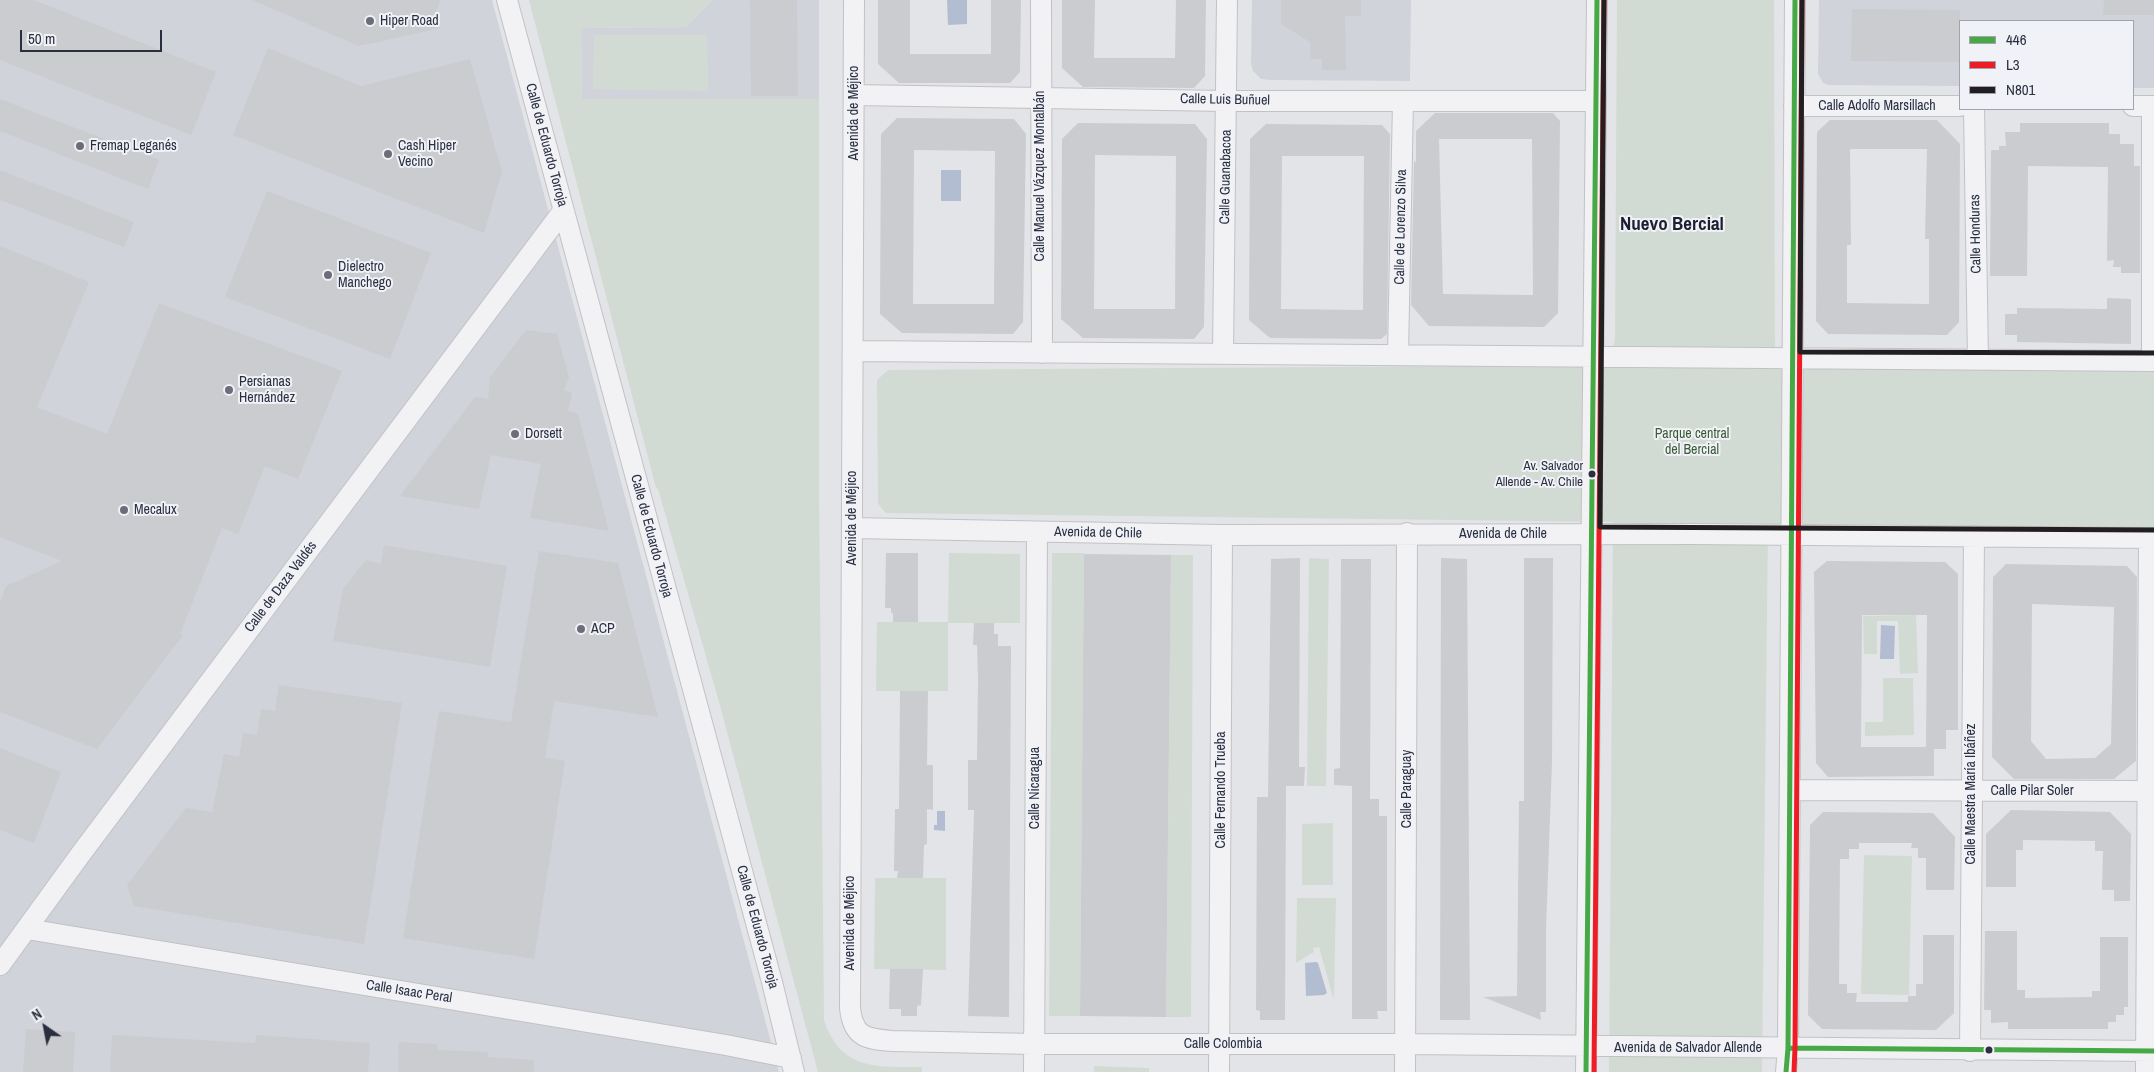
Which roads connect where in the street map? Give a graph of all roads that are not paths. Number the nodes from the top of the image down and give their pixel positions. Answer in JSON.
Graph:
{"nodes":[{"id":1,"x":507,"y":0,"type":"edge"},
{"id":2,"x":854,"y":0,"type":"edge"},
{"id":3,"x":1040,"y":0,"type":"edge"},
{"id":4,"x":1227,"y":0,"type":"edge"},
{"id":5,"x":1597,"y":0,"type":"edge"},
{"id":6,"x":1795,"y":0,"type":"edge"},
{"id":7,"x":854,"y":95,"type":"junction"},
{"id":8,"x":1040,"y":98,"type":"junction"},
{"id":9,"x":1226,"y":101,"type":"junction"},
{"id":10,"x":1404,"y":101,"type":"junction"},
{"id":11,"x":1596,"y":101,"type":"junction"},
{"id":12,"x":1794,"y":106,"type":"junction"},
{"id":13,"x":1959,"y":106,"type":"edge"},
{"id":14,"x":2146,"y":106,"type":"edge"},
{"id":15,"x":1974,"y":110,"type":"edge"},
{"id":16,"x":564,"y":211,"type":"junction"},
{"id":17,"x":853,"y":351,"type":"junction"},
{"id":18,"x":1042,"y":353,"type":"junction"},
{"id":19,"x":1223,"y":354,"type":"junction"},
{"id":20,"x":1398,"y":354,"type":"junction"},
{"id":21,"x":1594,"y":356,"type":"junction"},
{"id":22,"x":1792,"y":359,"type":"junction"},
{"id":23,"x":1978,"y":360,"type":"junction"},
{"id":24,"x":2153,"y":361,"type":"edge"},
{"id":25,"x":852,"y":528,"type":"junction"},
{"id":26,"x":1037,"y":532,"type":"junction"},
{"id":27,"x":1407,"y":533,"type":"junction"},
{"id":28,"x":1591,"y":534,"type":"junction"},
{"id":29,"x":1222,"y":535,"type":"junction"},
{"id":30,"x":1791,"y":536,"type":"junction"},
{"id":31,"x":1974,"y":536,"type":"junction"},
{"id":32,"x":2152,"y":538,"type":"edge"},
{"id":33,"x":1790,"y":790,"type":"junction"},
{"id":34,"x":2151,"y":791,"type":"edge"},
{"id":35,"x":1971,"y":792,"type":"junction"},
{"id":36,"x":27,"y":928,"type":"junction"},
{"id":37,"x":0,"y":965,"type":"edge"},
{"id":38,"x":859,"y":1034,"type":"joint"},
{"id":39,"x":1034,"y":1044,"type":"junction"},
{"id":40,"x":1220,"y":1044,"type":"junction"},
{"id":41,"x":1406,"y":1044,"type":"junction"},
{"id":42,"x":1587,"y":1047,"type":"junction"},
{"id":43,"x":1788,"y":1048,"type":"junction"},
{"id":44,"x":1970,"y":1051,"type":"junction"},
{"id":45,"x":2150,"y":1051,"type":"edge"},
{"id":46,"x":792,"y":1065,"type":"edge"},
{"id":47,"x":1034,"y":1072,"type":"edge"},
{"id":48,"x":1219,"y":1072,"type":"edge"},
{"id":49,"x":1405,"y":1072,"type":"edge"},
{"id":50,"x":1586,"y":1072,"type":"edge"},
{"id":51,"x":1786,"y":1072,"type":"edge"},
{"id":52,"x":2146,"y":1072,"type":"edge"}],
"edges":[{"from":1,"to":16,"type":"street","name":"Calle de Eduardo Torroja"},
{"from":2,"to":7,"type":"street","name":"Avenida de Méjico"},
{"from":3,"to":8,"type":"street","name":"Calle Manuel Vázquez Montalbán"},
{"from":4,"to":9,"type":"street","name":"Calle Guanabacoa"},
{"from":5,"to":11,"type":"street"},
{"from":6,"to":12,"type":"street"},
{"from":7,"to":8,"type":"street","name":"Calle Luis Buñuel"},
{"from":7,"to":17,"type":"street","name":"Avenida de Méjico"},
{"from":8,"to":9,"type":"street","name":"Calle Luis Buñuel"},
{"from":8,"to":18,"type":"street","name":"Calle Manuel Vázquez Montalbán"},
{"from":9,"to":10,"type":"street","name":"Calle Luis Buñuel"},
{"from":9,"to":19,"type":"street","name":"Calle Guanabacoa"},
{"from":10,"to":11,"type":"street","name":"Calle Luis Buñuel"},
{"from":10,"to":20,"type":"street","name":"Calle de Lorenzo Silva"},
{"from":11,"to":21,"type":"street"},
{"from":12,"to":13,"type":"street","name":"Calle Adolfo Marsillach"},
{"from":12,"to":22,"type":"street"},
{"from":14,"to":24,"type":"street"},
{"from":15,"to":23,"type":"street","name":"Calle Honduras"},
{"from":16,"to":36,"type":"street","name":"Calle de Daza Valdés"},
{"from":16,"to":46,"type":"street","name":"Calle de Eduardo Torroja"},
{"from":17,"to":18,"type":"street"},
{"from":17,"to":25,"type":"street","name":"Avenida de Méjico"},
{"from":18,"to":19,"type":"street"},
{"from":19,"to":20,"type":"street"},
{"from":20,"to":21,"type":"street"},
{"from":21,"to":22,"type":"street"},
{"from":21,"to":28,"type":"street"},
{"from":22,"to":23,"type":"street"},
{"from":22,"to":30,"type":"street"},
{"from":23,"to":24,"type":"street"},
{"from":25,"to":26,"type":"street","name":"Avenida de Chile"},
{"from":25,"to":38,"type":"street","name":"Avenida de Méjico"},
{"from":26,"to":29,"type":"street","name":"Avenida de Chile"},
{"from":26,"to":39,"type":"street","name":"Calle Nicaragua"},
{"from":27,"to":28,"type":"street","name":"Avenida de Chile"},
{"from":27,"to":29,"type":"street","name":"Avenida de Chile"},
{"from":27,"to":41,"type":"street","name":"Calle Paraguay"},
{"from":28,"to":30,"type":"street","name":"Avenida de Chile"},
{"from":28,"to":42,"type":"street"},
{"from":29,"to":40,"type":"street","name":"Calle Fernando Trueba"},
{"from":30,"to":31,"type":"street","name":"Avenida de Chile"},
{"from":30,"to":33,"type":"street"},
{"from":31,"to":32,"type":"street","name":"Avenida de Chile"},
{"from":31,"to":35,"type":"street","name":"Calle Maestra María Ibáñez"},
{"from":32,"to":34,"type":"street"},
{"from":33,"to":35,"type":"street","name":"Calle Pilar Soler"},
{"from":33,"to":43,"type":"street"},
{"from":34,"to":35,"type":"street","name":"Calle Pilar Soler"},
{"from":34,"to":45,"type":"street"},
{"from":35,"to":44,"type":"street","name":"Calle Maestra María Ibáñez"},
{"from":36,"to":37,"type":"street","name":"Calle de Daza Valdés"},
{"from":36,"to":46,"type":"street","name":"Calle Isaac Peral"},
{"from":38,"to":39,"type":"street","name":"Calle Colombia"},
{"from":39,"to":40,"type":"street","name":"Calle Colombia"},
{"from":39,"to":47,"type":"street","name":"Calle Nicaragua"},
{"from":40,"to":41,"type":"street","name":"Calle Colombia"},
{"from":40,"to":48,"type":"street","name":"Calle Fernando Trueba"},
{"from":41,"to":42,"type":"street","name":"Calle Colombia"},
{"from":41,"to":49,"type":"street","name":"Calle Paraguay"},
{"from":42,"to":43,"type":"street","name":"Avenida de Salvador Allende"},
{"from":42,"to":50,"type":"street"},
{"from":43,"to":44,"type":"street","name":"Avenida de Salvador Allende"},
{"from":43,"to":51,"type":"street"},
{"from":44,"to":45,"type":"street","name":"Avenida de Salvador Allende"},
{"from":45,"to":52,"type":"street"}]}
